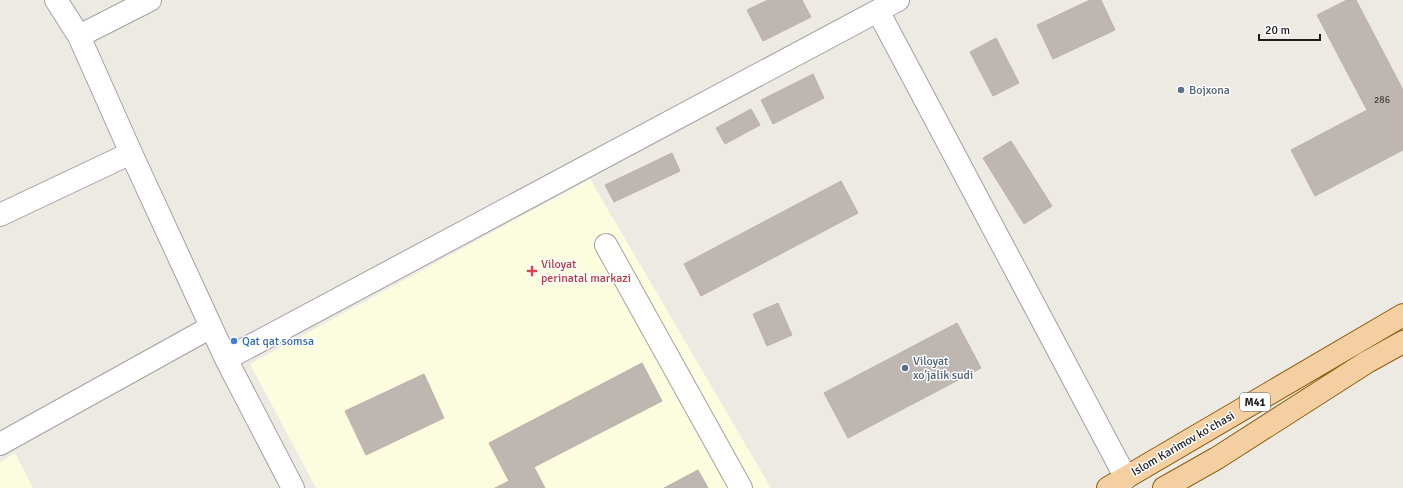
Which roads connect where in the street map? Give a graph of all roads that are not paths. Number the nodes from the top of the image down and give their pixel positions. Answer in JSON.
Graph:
{"nodes":[{"id":1,"x":56,"y":0,"type":"edge"},
{"id":2,"x":150,"y":0,"type":"edge"},
{"id":3,"x":898,"y":0,"type":"edge"},
{"id":4,"x":878,"y":11,"type":"junction"},
{"id":5,"x":79,"y":36,"type":"junction"},
{"id":6,"x":131,"y":153,"type":"junction"},
{"id":7,"x":0,"y":215,"type":"edge"},
{"id":8,"x":606,"y":245,"type":"dead end"},
{"id":9,"x":1403,"y":315,"type":"edge"},
{"id":10,"x":211,"y":327,"type":"junction"},
{"id":11,"x":1403,"y":342,"type":"edge"},
{"id":12,"x":226,"y":359,"type":"junction"},
{"id":13,"x":0,"y":444,"type":"edge"},
{"id":14,"x":1117,"y":483,"type":"edge"},
{"id":15,"x":293,"y":488,"type":"edge"},
{"id":16,"x":741,"y":488,"type":"edge"},
{"id":17,"x":1164,"y":488,"type":"edge"}],
"edges":[{"from":1,"to":5,"type":"street"},
{"from":2,"to":5,"type":"street"},
{"from":3,"to":4,"type":"street"},
{"from":4,"to":12,"type":"street"},
{"from":4,"to":14,"type":"street"},
{"from":5,"to":6,"type":"street"},
{"from":6,"to":7,"type":"street"},
{"from":6,"to":10,"type":"street"},
{"from":8,"to":16,"type":"street"},
{"from":9,"to":14,"type":"main road","name":"Islom Karimov ko'chasi","number":"M41"},
{"from":10,"to":12,"type":"street"},
{"from":10,"to":13,"type":"street"},
{"from":11,"to":17,"type":"main road","number":"M41"},
{"from":12,"to":15,"type":"street"}]}
